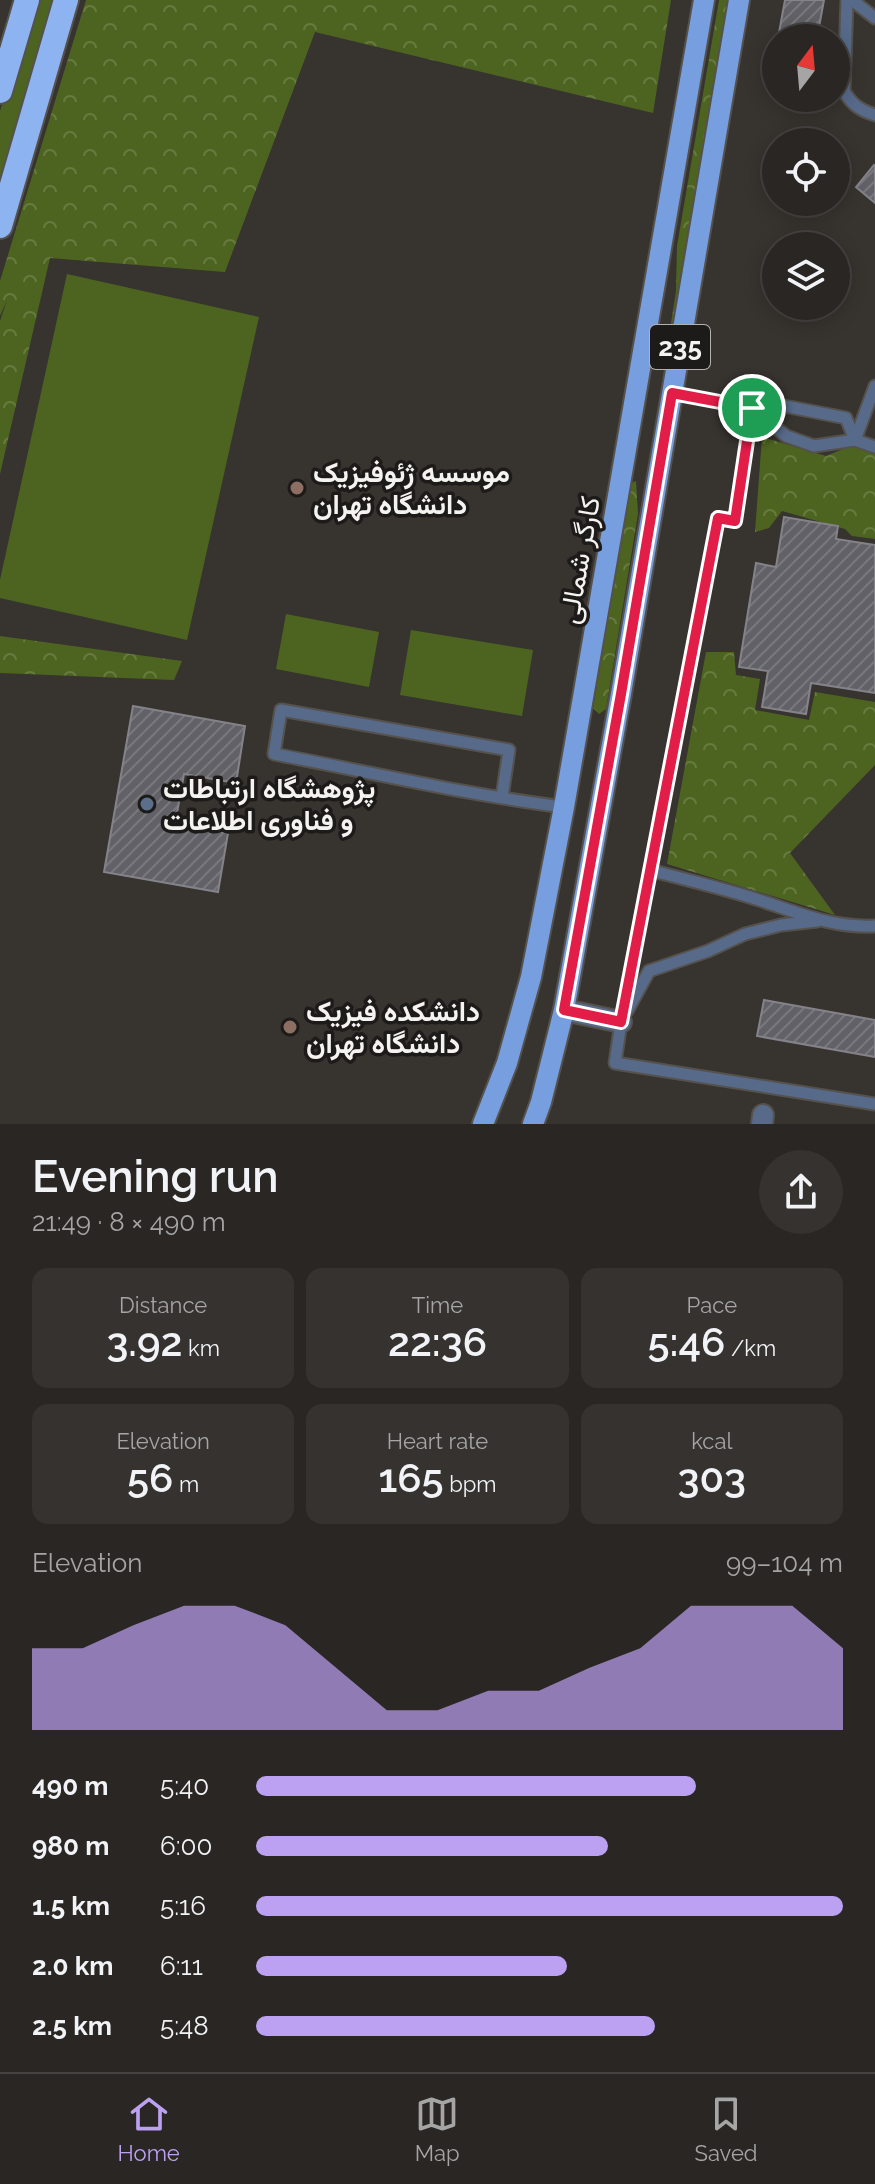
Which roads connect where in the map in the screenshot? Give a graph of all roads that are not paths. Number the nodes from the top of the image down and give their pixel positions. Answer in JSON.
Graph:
{"nodes":[{"id":1,"x":27,"y":0,"type":"edge"},
{"id":2,"x":66,"y":0,"type":"edge"},
{"id":3,"x":704,"y":0,"type":"edge"},
{"id":4,"x":739,"y":0,"type":"edge"},
{"id":5,"x":850,"y":0,"type":"edge"},
{"id":6,"x":875,"y":18,"type":"edge"},
{"id":7,"x":0,"y":91,"type":"edge"},
{"id":8,"x":875,"y":115,"type":"edge"},
{"id":9,"x":0,"y":226,"type":"edge"},
{"id":10,"x":875,"y":386,"type":"edge"},
{"id":11,"x":672,"y":393,"type":"junction"},
{"id":12,"x":752,"y":408,"type":"junction"},
{"id":13,"x":855,"y":440,"type":"junction"},
{"id":14,"x":875,"y":447,"type":"edge"},
{"id":15,"x":502,"y":797,"type":"junction"},
{"id":16,"x":564,"y":807,"type":"junction"},
{"id":17,"x":650,"y":870,"type":"junction"},
{"id":18,"x":817,"y":921,"type":"junction"},
{"id":19,"x":875,"y":926,"type":"edge"},
{"id":20,"x":564,"y":1010,"type":"junction"},
{"id":21,"x":621,"y":1022,"type":"junction"},
{"id":22,"x":875,"y":1104,"type":"edge"},
{"id":23,"x":483,"y":1124,"type":"edge"},
{"id":24,"x":533,"y":1124,"type":"edge"}],
"edges":[{"from":1,"to":7,"type":"highway"},
{"from":2,"to":9,"type":"highway"},
{"from":3,"to":16,"type":"main road","name":"کارگر شمالی","number":"235"},
{"from":4,"to":11,"type":"main road","number":"235"},
{"from":5,"to":6,"type":"lane"},
{"from":5,"to":8,"type":"lane"},
{"from":10,"to":13,"type":"lane"},
{"from":11,"to":12,"type":"lane"},
{"from":11,"to":20,"type":"main road","number":"235"},
{"from":12,"to":13,"type":"lane"},
{"from":12,"to":13,"type":"lane"},
{"from":12,"to":17,"type":"lane"},
{"from":13,"to":14,"type":"lane"},
{"from":15,"to":15,"type":"lane"},
{"from":15,"to":16,"type":"lane"},
{"from":16,"to":23,"type":"main road","name":"کارگر شمالی","number":"235"},
{"from":17,"to":18,"type":"lane"},
{"from":17,"to":21,"type":"lane"},
{"from":18,"to":19,"type":"lane"},
{"from":18,"to":21,"type":"lane"},
{"from":20,"to":21,"type":"street"},
{"from":20,"to":24,"type":"main road","number":"235"},
{"from":21,"to":22,"type":"lane"}]}
